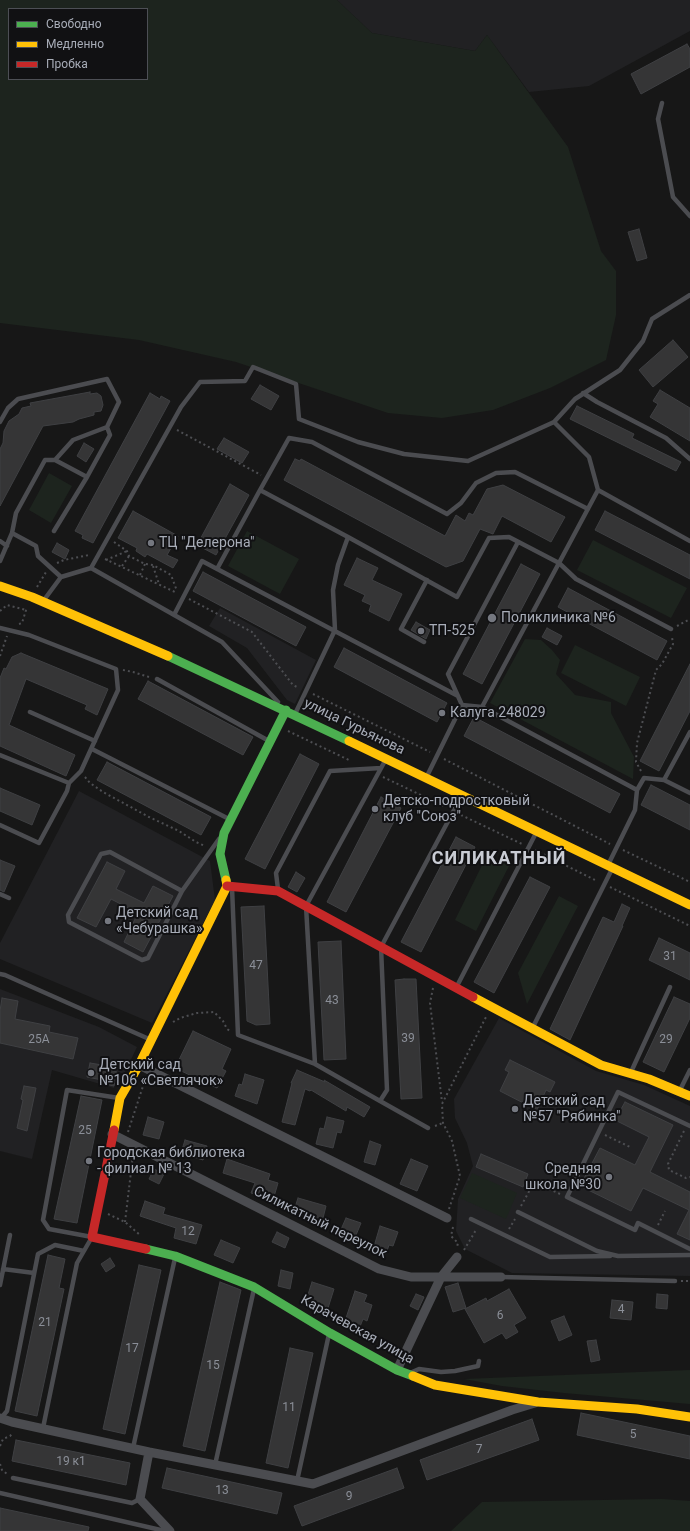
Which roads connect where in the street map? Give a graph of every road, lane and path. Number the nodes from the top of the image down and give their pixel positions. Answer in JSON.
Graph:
{"nodes":[{"id":1,"x":662,"y":103,"type":"dead end"},
{"id":2,"x":690,"y":216,"type":"edge"},
{"id":3,"x":690,"y":295,"type":"edge"},
{"id":4,"x":583,"y":393,"type":"junction"},
{"id":5,"x":0,"y":422,"type":"edge"},
{"id":6,"x":554,"y":422,"type":"junction"},
{"id":7,"x":107,"y":427,"type":"junction"},
{"id":8,"x":170,"y":427,"type":"junction"},
{"id":9,"x":55,"y":460,"type":"junction"},
{"id":10,"x":690,"y":460,"type":"edge"},
{"id":11,"x":87,"y":477,"type":"junction"},
{"id":12,"x":267,"y":478,"type":"junction"},
{"id":13,"x":260,"y":490,"type":"junction"},
{"id":14,"x":598,"y":490,"type":"junction"},
{"id":15,"x":588,"y":509,"type":"junction"},
{"id":16,"x":54,"y":531,"type":"dead end"},
{"id":17,"x":12,"y":533,"type":"junction"},
{"id":18,"x":348,"y":537,"type":"junction"},
{"id":19,"x":108,"y":538,"type":"junction"},
{"id":20,"x":690,"y":541,"type":"edge"},
{"id":21,"x":0,"y":542,"type":"edge"},
{"id":22,"x":518,"y":542,"type":"junction"},
{"id":23,"x":7,"y":546,"type":"junction"},
{"id":24,"x":127,"y":551,"type":"junction"},
{"id":25,"x":98,"y":556,"type":"junction"},
{"id":26,"x":129,"y":556,"type":"junction"},
{"id":27,"x":106,"y":560,"type":"junction"},
{"id":28,"x":0,"y":561,"type":"edge"},
{"id":29,"x":559,"y":563,"type":"junction"},
{"id":30,"x":145,"y":564,"type":"junction"},
{"id":31,"x":153,"y":565,"type":"junction"},
{"id":32,"x":121,"y":567,"type":"junction"},
{"id":33,"x":91,"y":568,"type":"junction"},
{"id":34,"x":217,"y":569,"type":"junction"},
{"id":35,"x":140,"y":575,"type":"junction"},
{"id":36,"x":61,"y":577,"type":"junction"},
{"id":37,"x":427,"y":580,"type":"junction"},
{"id":38,"x":159,"y":584,"type":"junction"},
{"id":39,"x":0,"y":586,"type":"edge"},
{"id":40,"x":184,"y":596,"type":"junction"},
{"id":41,"x":43,"y":602,"type":"junction"},
{"id":42,"x":0,"y":611,"type":"edge"},
{"id":43,"x":174,"y":615,"type":"junction"},
{"id":44,"x":690,"y":618,"type":"edge"},
{"id":45,"x":22,"y":623,"type":"dead end"},
{"id":46,"x":0,"y":628,"type":"edge"},
{"id":47,"x":671,"y":629,"type":"junction"},
{"id":48,"x":335,"y":630,"type":"junction"},
{"id":49,"x":424,"y":642,"type":"dead end"},
{"id":50,"x":116,"y":669,"type":"junction"},
{"id":51,"x":156,"y":679,"type":"joint"},
{"id":52,"x":306,"y":691,"type":"junction"},
{"id":53,"x":458,"y":696,"type":"junction"},
{"id":54,"x":462,"y":705,"type":"junction"},
{"id":55,"x":482,"y":707,"type":"junction"},
{"id":56,"x":30,"y":712,"type":"dead end"},
{"id":57,"x":290,"y":712,"type":"junction"},
{"id":58,"x":278,"y":726,"type":"junction"},
{"id":59,"x":690,"y":732,"type":"edge"},
{"id":60,"x":95,"y":741,"type":"junction"},
{"id":61,"x":271,"y":741,"type":"junction"},
{"id":62,"x":92,"y":749,"type":"junction"},
{"id":63,"x":437,"y":755,"type":"junction"},
{"id":64,"x":0,"y":756,"type":"edge"},
{"id":65,"x":386,"y":758,"type":"junction"},
{"id":66,"x":381,"y":768,"type":"junction"},
{"id":67,"x":367,"y":769,"type":"junction"},
{"id":68,"x":81,"y":771,"type":"junction"},
{"id":69,"x":377,"y":774,"type":"junction"},
{"id":70,"x":426,"y":778,"type":"junction"},
{"id":71,"x":644,"y":778,"type":"junction"},
{"id":72,"x":664,"y":780,"type":"junction"},
{"id":73,"x":68,"y":784,"type":"junction"},
{"id":74,"x":637,"y":790,"type":"junction"},
{"id":75,"x":690,"y":793,"type":"edge"},
{"id":76,"x":462,"y":795,"type":"junction"},
{"id":77,"x":454,"y":811,"type":"junction"},
{"id":78,"x":230,"y":820,"type":"junction"},
{"id":79,"x":0,"y":825,"type":"edge"},
{"id":80,"x":537,"y":832,"type":"junction"},
{"id":81,"x":224,"y":833,"type":"junction"},
{"id":82,"x":616,"y":847,"type":"junction"},
{"id":83,"x":212,"y":848,"type":"junction"},
{"id":84,"x":529,"y":848,"type":"junction"},
{"id":85,"x":610,"y":867,"type":"junction"},
{"id":86,"x":690,"y":882,"type":"edge"},
{"id":87,"x":604,"y":884,"type":"junction"},
{"id":88,"x":230,"y":887,"type":"junction"},
{"id":89,"x":182,"y":891,"type":"junction"},
{"id":90,"x":278,"y":891,"type":"junction"},
{"id":91,"x":0,"y":894,"type":"edge"},
{"id":92,"x":10,"y":898,"type":"dead end"},
{"id":93,"x":690,"y":905,"type":"edge"},
{"id":94,"x":306,"y":906,"type":"junction"},
{"id":95,"x":690,"y":926,"type":"edge"},
{"id":96,"x":381,"y":947,"type":"junction"},
{"id":97,"x":0,"y":974,"type":"edge"},
{"id":98,"x":434,"y":977,"type":"junction"},
{"id":99,"x":670,"y":987,"type":"dead end"},
{"id":100,"x":456,"y":988,"type":"junction"},
{"id":101,"x":491,"y":1007,"type":"junction"},
{"id":102,"x":173,"y":1022,"type":"dead end"},
{"id":103,"x":532,"y":1029,"type":"junction"},
{"id":104,"x":238,"y":1035,"type":"junction"},
{"id":105,"x":151,"y":1039,"type":"junction"},
{"id":106,"x":315,"y":1064,"type":"junction"},
{"id":107,"x":140,"y":1065,"type":"junction"},
{"id":108,"x":148,"y":1070,"type":"junction"},
{"id":109,"x":690,"y":1070,"type":"edge"},
{"id":110,"x":630,"y":1073,"type":"junction"},
{"id":111,"x":679,"y":1092,"type":"junction"},
{"id":112,"x":690,"y":1096,"type":"edge"},
{"id":113,"x":120,"y":1098,"type":"junction"},
{"id":114,"x":380,"y":1101,"type":"junction"},
{"id":115,"x":442,"y":1104,"type":"junction"},
{"id":116,"x":688,"y":1125,"type":"edge"},
{"id":117,"x":428,"y":1128,"type":"dead end"},
{"id":118,"x":598,"y":1132,"type":"junction"},
{"id":119,"x":112,"y":1134,"type":"junction"},
{"id":120,"x":125,"y":1140,"type":"junction"},
{"id":121,"x":136,"y":1146,"type":"junction"},
{"id":122,"x":630,"y":1147,"type":"dead end"},
{"id":123,"x":690,"y":1177,"type":"edge"},
{"id":124,"x":567,"y":1197,"type":"junction"},
{"id":125,"x":665,"y":1211,"type":"dead end"},
{"id":126,"x":518,"y":1212,"type":"junction"},
{"id":127,"x":447,"y":1218,"type":"junction"},
{"id":128,"x":471,"y":1219,"type":"dead end"},
{"id":129,"x":107,"y":1220,"type":"dead end"},
{"id":130,"x":125,"y":1222,"type":"junction"},
{"id":131,"x":480,"y":1223,"type":"junction"},
{"id":132,"x":655,"y":1232,"type":"junction"},
{"id":133,"x":10,"y":1235,"type":"dead end"},
{"id":134,"x":506,"y":1236,"type":"junction"},
{"id":135,"x":92,"y":1237,"type":"junction"},
{"id":136,"x":142,"y":1237,"type":"dead end"},
{"id":137,"x":690,"y":1249,"type":"edge"},
{"id":138,"x":84,"y":1251,"type":"junction"},
{"id":139,"x":690,"y":1255,"type":"edge"},
{"id":140,"x":175,"y":1256,"type":"junction"},
{"id":141,"x":457,"y":1256,"type":"junction"},
{"id":142,"x":618,"y":1256,"type":"junction"},
{"id":143,"x":3,"y":1268,"type":"junction"},
{"id":144,"x":34,"y":1273,"type":"junction"},
{"id":145,"x":441,"y":1277,"type":"junction"},
{"id":146,"x":501,"y":1277,"type":"joint"},
{"id":147,"x":675,"y":1281,"type":"dead end"},
{"id":148,"x":0,"y":1285,"type":"edge"},
{"id":149,"x":254,"y":1287,"type":"junction"},
{"id":150,"x":330,"y":1333,"type":"junction"},
{"id":151,"x":479,"y":1361,"type":"dead end"},
{"id":152,"x":397,"y":1370,"type":"junction"},
{"id":153,"x":407,"y":1374,"type":"junction"},
{"id":154,"x":538,"y":1402,"type":"junction"},
{"id":155,"x":690,"y":1417,"type":"edge"},
{"id":156,"x":0,"y":1418,"type":"edge"},
{"id":157,"x":19,"y":1424,"type":"junction"},
{"id":158,"x":43,"y":1428,"type":"junction"},
{"id":159,"x":0,"y":1446,"type":"edge"},
{"id":160,"x":133,"y":1448,"type":"junction"},
{"id":161,"x":149,"y":1452,"type":"junction"},
{"id":162,"x":0,"y":1464,"type":"edge"},
{"id":163,"x":215,"y":1465,"type":"junction"},
{"id":164,"x":13,"y":1478,"type":"joint"},
{"id":165,"x":297,"y":1481,"type":"junction"},
{"id":166,"x":0,"y":1493,"type":"edge"},
{"id":167,"x":140,"y":1499,"type":"junction"},
{"id":168,"x":166,"y":1531,"type":"edge"},
{"id":169,"x":170,"y":1531,"type":"edge"}],
"edges":[{"from":1,"to":2,"type":"lane"},
{"from":3,"to":4,"type":"lane"},
{"from":4,"to":6,"type":"lane"},
{"from":4,"to":10,"type":"lane"},
{"from":5,"to":7,"type":"lane"},
{"from":6,"to":8,"type":"lane"},
{"from":6,"to":14,"type":"lane"},
{"from":7,"to":9,"type":"lane"},
{"from":7,"to":11,"type":"lane"},
{"from":8,"to":12,"type":"path"},
{"from":8,"to":19,"type":"lane"},
{"from":9,"to":11,"type":"lane"},
{"from":9,"to":17,"type":"lane"},
{"from":11,"to":16,"type":"lane"},
{"from":12,"to":13,"type":"lane"},
{"from":12,"to":15,"type":"lane"},
{"from":13,"to":18,"type":"lane"},
{"from":13,"to":34,"type":"lane"},
{"from":14,"to":15,"type":"lane"},
{"from":14,"to":20,"type":"lane"},
{"from":15,"to":29,"type":"lane"},
{"from":17,"to":23,"type":"lane"},
{"from":17,"to":36,"type":"lane"},
{"from":18,"to":37,"type":"lane"},
{"from":18,"to":48,"type":"lane"},
{"from":19,"to":24,"type":"path"},
{"from":19,"to":25,"type":"lane"},
{"from":21,"to":23,"type":"lane"},
{"from":22,"to":29,"type":"lane"},
{"from":22,"to":37,"type":"lane"},
{"from":22,"to":53,"type":"lane"},
{"from":23,"to":28,"type":"lane"},
{"from":24,"to":26,"type":"path"},
{"from":24,"to":27,"type":"path"},
{"from":25,"to":27,"type":"path"},
{"from":25,"to":33,"type":"lane"},
{"from":26,"to":30,"type":"path"},
{"from":26,"to":32,"type":"path"},
{"from":27,"to":32,"type":"path"},
{"from":29,"to":47,"type":"lane"},
{"from":29,"to":55,"type":"lane"},
{"from":30,"to":31,"type":"path"},
{"from":30,"to":35,"type":"path"},
{"from":31,"to":38,"type":"path"},
{"from":31,"to":38,"type":"path"},
{"from":32,"to":35,"type":"path"},
{"from":33,"to":36,"type":"lane"},
{"from":33,"to":43,"type":"lane"},
{"from":34,"to":40,"type":"lane"},
{"from":34,"to":48,"type":"lane"},
{"from":35,"to":38,"type":"path"},
{"from":36,"to":41,"type":"lane"},
{"from":37,"to":49,"type":"lane"},
{"from":39,"to":41,"type":"street","name":"улица Гурьянова"},
{"from":40,"to":43,"type":"lane"},
{"from":40,"to":52,"type":"path"},
{"from":41,"to":57,"type":"street","name":"улица Гурьянова"},
{"from":42,"to":45,"type":"path"},
{"from":43,"to":57,"type":"lane"},
{"from":44,"to":47,"type":"path"},
{"from":46,"to":50,"type":"lane"},
{"from":47,"to":71,"type":"path"},
{"from":48,"to":52,"type":"lane"},
{"from":48,"to":53,"type":"lane"},
{"from":50,"to":51,"type":"path"},
{"from":50,"to":60,"type":"lane"},
{"from":51,"to":61,"type":"lane"},
{"from":52,"to":57,"type":"lane"},
{"from":52,"to":63,"type":"path"},
{"from":53,"to":54,"type":"lane"},
{"from":54,"to":55,"type":"lane"},
{"from":54,"to":63,"type":"lane"},
{"from":55,"to":74,"type":"lane"},
{"from":56,"to":60,"type":"lane"},
{"from":57,"to":58,"type":"street"},
{"from":57,"to":65,"type":"street","name":"улица Гурьянова"},
{"from":58,"to":61,"type":"street"},
{"from":58,"to":67,"type":"path"},
{"from":59,"to":72,"type":"lane"},
{"from":60,"to":62,"type":"lane"},
{"from":61,"to":78,"type":"street"},
{"from":62,"to":68,"type":"lane"},
{"from":62,"to":78,"type":"lane"},
{"from":63,"to":70,"type":"lane"},
{"from":63,"to":82,"type":"path"},
{"from":64,"to":73,"type":"lane"},
{"from":65,"to":66,"type":"lane"},
{"from":65,"to":70,"type":"street","name":"улица Гурьянова"},
{"from":66,"to":67,"type":"lane"},
{"from":66,"to":69,"type":"lane"},
{"from":67,"to":90,"type":"lane"},
{"from":68,"to":73,"type":"lane"},
{"from":68,"to":83,"type":"path"},
{"from":69,"to":77,"type":"path"},
{"from":69,"to":94,"type":"lane"},
{"from":70,"to":76,"type":"street","name":"улица Гурьянова"},
{"from":71,"to":72,"type":"lane"},
{"from":71,"to":74,"type":"lane"},
{"from":72,"to":75,"type":"lane"},
{"from":73,"to":79,"type":"lane"},
{"from":74,"to":82,"type":"lane"},
{"from":76,"to":77,"type":"lane"},
{"from":76,"to":80,"type":"street","name":"улица Гурьянова"},
{"from":77,"to":84,"type":"path"},
{"from":77,"to":96,"type":"lane"},
{"from":78,"to":81,"type":"street"},
{"from":80,"to":84,"type":"lane"},
{"from":80,"to":85,"type":"street","name":"улица Гурьянова"},
{"from":81,"to":83,"type":"lane"},
{"from":81,"to":88,"type":"street"},
{"from":82,"to":85,"type":"lane"},
{"from":82,"to":86,"type":"path"},
{"from":83,"to":89,"type":"lane"},
{"from":84,"to":87,"type":"path"},
{"from":84,"to":100,"type":"lane"},
{"from":85,"to":87,"type":"lane"},
{"from":85,"to":93,"type":"street","name":"улица Гурьянова"},
{"from":87,"to":95,"type":"path"},
{"from":87,"to":103,"type":"lane"},
{"from":88,"to":90,"type":"street"},
{"from":88,"to":104,"type":"lane"},
{"from":88,"to":105,"type":"street"},
{"from":89,"to":89,"type":"lane"},
{"from":90,"to":94,"type":"street"},
{"from":91,"to":92,"type":"lane"},
{"from":94,"to":96,"type":"street"},
{"from":94,"to":106,"type":"lane"},
{"from":96,"to":98,"type":"street"},
{"from":96,"to":114,"type":"lane"},
{"from":97,"to":105,"type":"lane"},
{"from":98,"to":100,"type":"street"},
{"from":98,"to":115,"type":"path"},
{"from":99,"to":110,"type":"lane"},
{"from":100,"to":101,"type":"street"},
{"from":101,"to":103,"type":"street"},
{"from":101,"to":115,"type":"path"},
{"from":102,"to":104,"type":"path"},
{"from":103,"to":110,"type":"street"},
{"from":104,"to":106,"type":"lane"},
{"from":105,"to":107,"type":"street"},
{"from":106,"to":114,"type":"lane"},
{"from":107,"to":108,"type":"street"},
{"from":107,"to":113,"type":"street"},
{"from":108,"to":120,"type":"path"},
{"from":108,"to":127,"type":"street"},
{"from":109,"to":111,"type":"lane"},
{"from":110,"to":111,"type":"street"},
{"from":111,"to":112,"type":"street"},
{"from":113,"to":119,"type":"street"},
{"from":113,"to":135,"type":"lane"},
{"from":114,"to":117,"type":"lane"},
{"from":115,"to":127,"type":"path"},
{"from":116,"to":118,"type":"lane"},
{"from":116,"to":123,"type":"path"},
{"from":118,"to":122,"type":"path"},
{"from":118,"to":124,"type":"lane"},
{"from":119,"to":120,"type":"street","name":"Силикатный переулок"},
{"from":119,"to":135,"type":"street"},
{"from":120,"to":121,"type":"street","name":"Силикатный переулок"},
{"from":121,"to":130,"type":"path"},
{"from":121,"to":145,"type":"street","name":"Силикатный переулок"},
{"from":124,"to":126,"type":"path"},
{"from":124,"to":132,"type":"lane"},
{"from":125,"to":132,"type":"path"},
{"from":126,"to":134,"type":"path"},
{"from":126,"to":142,"type":"lane"},
{"from":127,"to":141,"type":"path"},
{"from":128,"to":131,"type":"lane"},
{"from":129,"to":130,"type":"path"},
{"from":130,"to":136,"type":"path"},
{"from":131,"to":134,"type":"lane"},
{"from":131,"to":141,"type":"path"},
{"from":132,"to":137,"type":"lane"},
{"from":133,"to":143,"type":"lane"},
{"from":134,"to":142,"type":"lane"},
{"from":135,"to":138,"type":"lane"},
{"from":135,"to":140,"type":"street","name":"Карачевская улица"},
{"from":138,"to":144,"type":"lane"},
{"from":138,"to":158,"type":"lane"},
{"from":139,"to":142,"type":"lane"},
{"from":140,"to":149,"type":"street","name":"Карачевская улица"},
{"from":140,"to":160,"type":"lane"},
{"from":141,"to":145,"type":"street"},
{"from":143,"to":144,"type":"lane"},
{"from":143,"to":148,"type":"lane"},
{"from":144,"to":156,"type":"lane"},
{"from":145,"to":146,"type":"street","name":"Силикатный переулок"},
{"from":145,"to":152,"type":"street"},
{"from":146,"to":147,"type":"lane","name":"Силикатный переулок"},
{"from":149,"to":150,"type":"street","name":"Карачевская улица"},
{"from":149,"to":163,"type":"lane"},
{"from":150,"to":152,"type":"street","name":"Карачевская улица"},
{"from":150,"to":165,"type":"lane"},
{"from":151,"to":153,"type":"lane"},
{"from":152,"to":153,"type":"street","name":"Карачевская улица"},
{"from":153,"to":154,"type":"street","name":"Карачевская улица"},
{"from":154,"to":155,"type":"street","name":"Карачевская улица"},
{"from":154,"to":165,"type":"street"},
{"from":156,"to":157,"type":"street"},
{"from":157,"to":158,"type":"street"},
{"from":157,"to":159,"type":"path"},
{"from":158,"to":160,"type":"street"},
{"from":160,"to":161,"type":"street"},
{"from":161,"to":163,"type":"street"},
{"from":161,"to":167,"type":"street"},
{"from":162,"to":164,"type":"path"},
{"from":163,"to":165,"type":"street"},
{"from":164,"to":167,"type":"lane"},
{"from":166,"to":168,"type":"lane"},
{"from":167,"to":169,"type":"street"}]}
